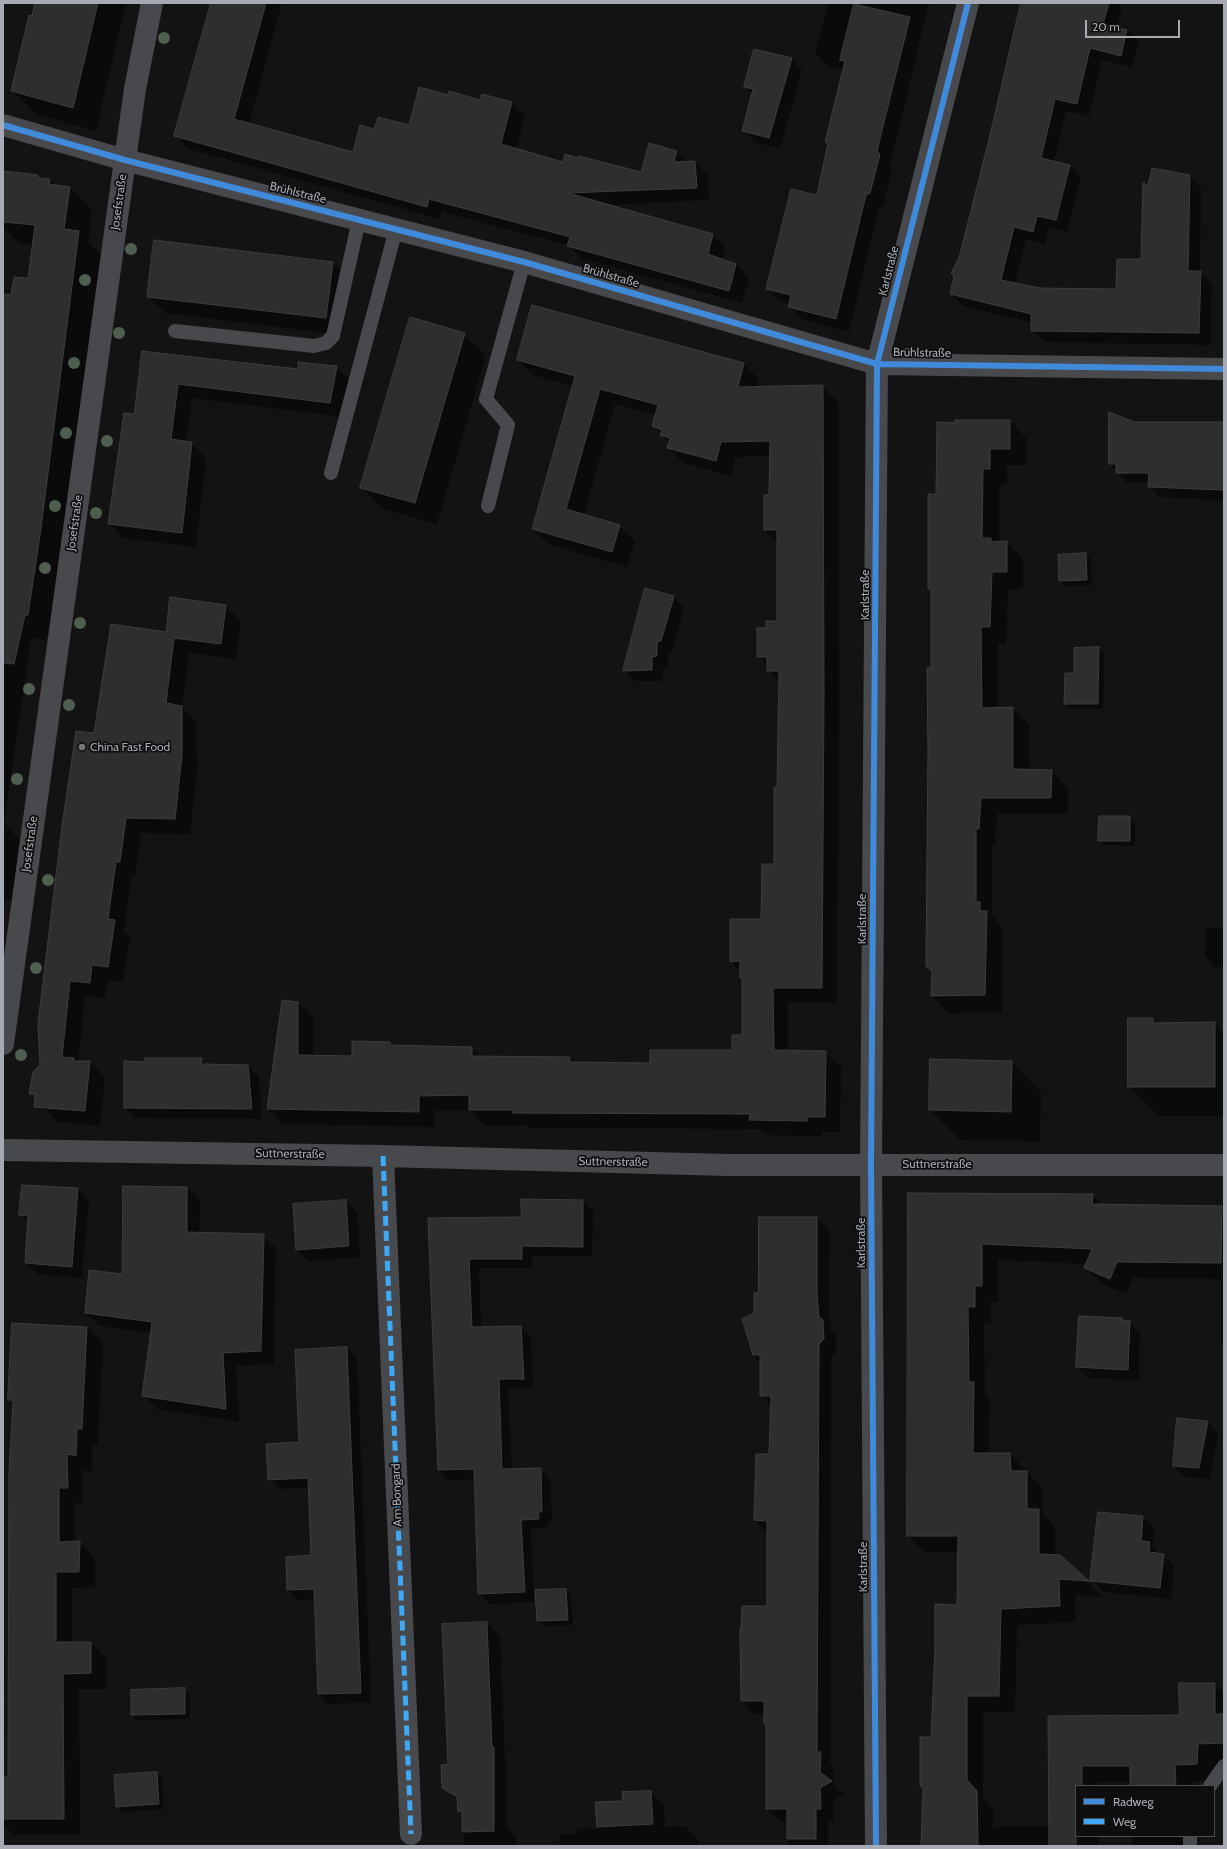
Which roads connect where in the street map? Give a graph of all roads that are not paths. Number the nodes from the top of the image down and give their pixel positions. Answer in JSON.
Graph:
{"nodes":[{"id":1,"x":152,"y":3,"type":"edge"},
{"id":2,"x":968,"y":3,"type":"edge"},
{"id":3,"x":3,"y":125,"type":"edge"},
{"id":4,"x":124,"y":160,"type":"junction"},
{"id":5,"x":359,"y":220,"type":"junction"},
{"id":6,"x":396,"y":229,"type":"junction"},
{"id":7,"x":524,"y":262,"type":"junction"},
{"id":8,"x":175,"y":331,"type":"dead end"},
{"id":9,"x":877,"y":364,"type":"junction"},
{"id":10,"x":1224,"y":368,"type":"edge"},
{"id":11,"x":331,"y":473,"type":"dead end"},
{"id":12,"x":488,"y":506,"type":"dead end"},
{"id":13,"x":3,"y":1044,"type":"edge"},
{"id":14,"x":3,"y":1150,"type":"edge"},
{"id":15,"x":383,"y":1156,"type":"junction"},
{"id":16,"x":871,"y":1164,"type":"junction"},
{"id":17,"x":1224,"y":1165,"type":"edge"},
{"id":18,"x":1224,"y":1766,"type":"edge"},
{"id":19,"x":1211,"y":1785,"type":"edge"},
{"id":20,"x":411,"y":1834,"type":"dead end"},
{"id":21,"x":876,"y":1846,"type":"edge"}],
"edges":[{"from":1,"to":4,"type":"street","name":"Josefstraße"},
{"from":2,"to":9,"type":"street","name":"Karlstraße"},
{"from":3,"to":4,"type":"street","name":"Brühlstraße"},
{"from":4,"to":5,"type":"street","name":"Brühlstraße"},
{"from":4,"to":13,"type":"street","name":"Josefstraße"},
{"from":5,"to":6,"type":"street","name":"Brühlstraße"},
{"from":5,"to":8,"type":"lane"},
{"from":6,"to":7,"type":"street","name":"Brühlstraße"},
{"from":6,"to":11,"type":"lane"},
{"from":7,"to":9,"type":"street","name":"Brühlstraße"},
{"from":7,"to":12,"type":"lane"},
{"from":9,"to":10,"type":"street","name":"Brühlstraße"},
{"from":9,"to":16,"type":"street","name":"Karlstraße"},
{"from":14,"to":15,"type":"street","name":"Suttnerstraße"},
{"from":15,"to":16,"type":"street","name":"Suttnerstraße"},
{"from":15,"to":20,"type":"street","name":"Am Bongard"},
{"from":16,"to":17,"type":"street","name":"Suttnerstraße"},
{"from":16,"to":21,"type":"street","name":"Karlstraße"},
{"from":18,"to":19,"type":"lane"}]}
